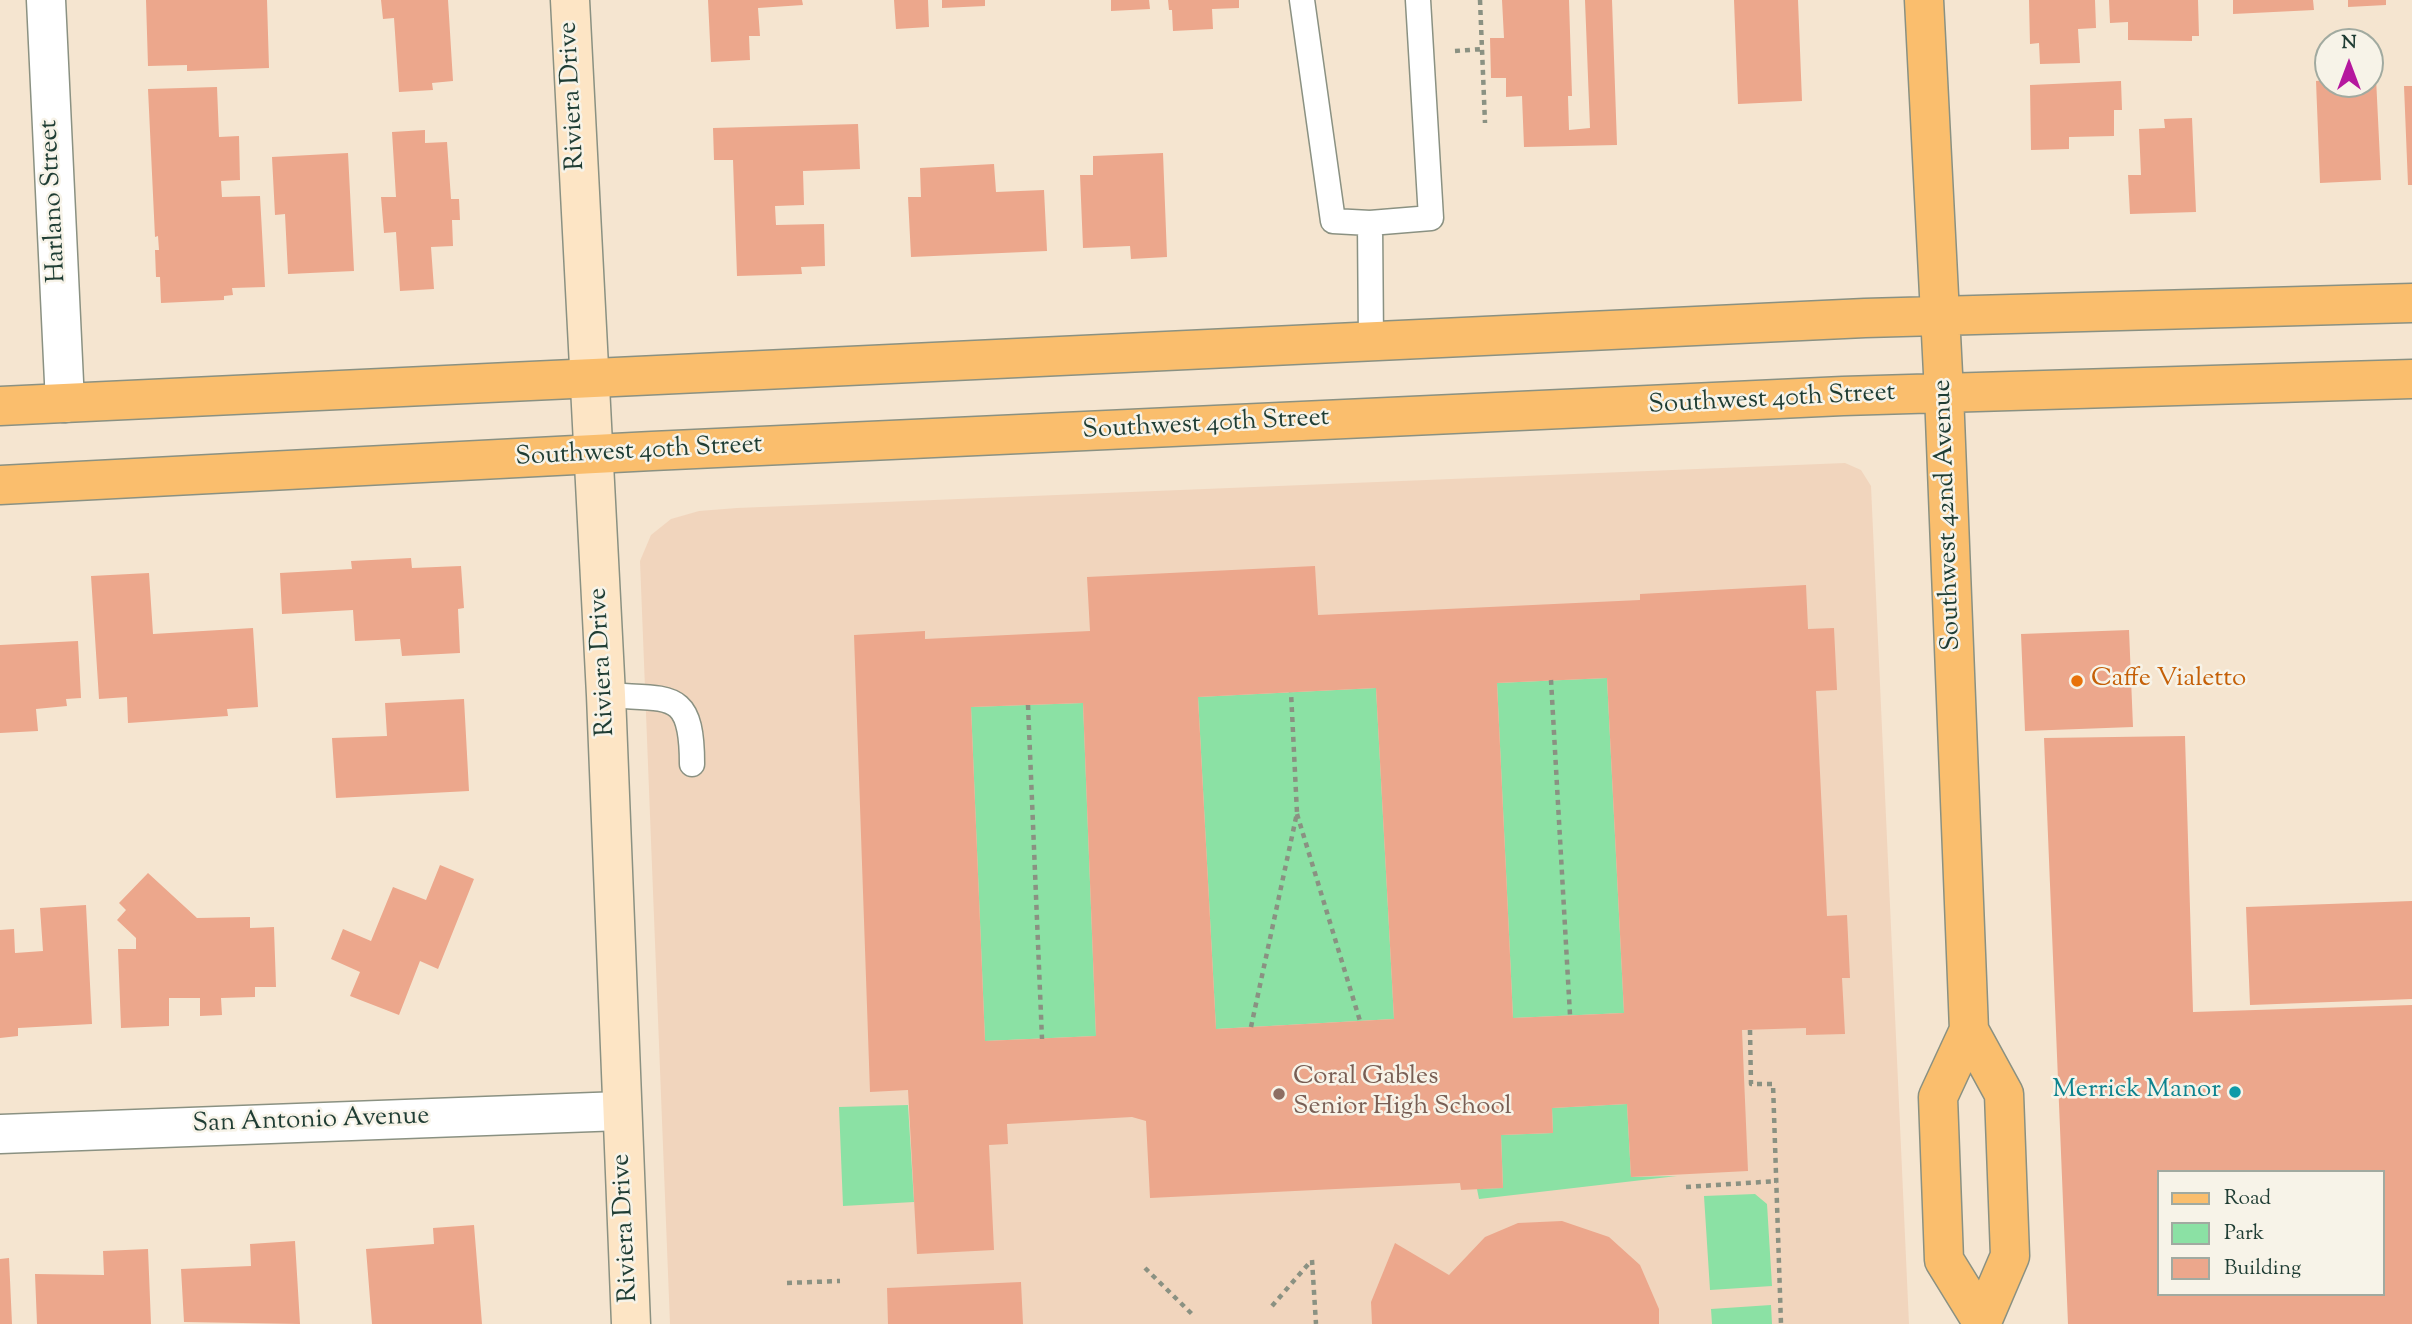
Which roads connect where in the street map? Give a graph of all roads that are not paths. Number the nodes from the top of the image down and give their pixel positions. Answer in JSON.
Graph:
{"nodes":[{"id":1,"x":46,"y":0,"type":"edge"},
{"id":2,"x":570,"y":0,"type":"edge"},
{"id":3,"x":1302,"y":0,"type":"edge"},
{"id":4,"x":1418,"y":0,"type":"edge"},
{"id":5,"x":1924,"y":0,"type":"edge"},
{"id":6,"x":1370,"y":223,"type":"junction"},
{"id":7,"x":2412,"y":303,"type":"edge"},
{"id":8,"x":1939,"y":315,"type":"junction"},
{"id":9,"x":1371,"y":342,"type":"junction"},
{"id":10,"x":588,"y":379,"type":"junction"},
{"id":11,"x":2412,"y":379,"type":"edge"},
{"id":12,"x":1944,"y":393,"type":"junction"},
{"id":13,"x":65,"y":403,"type":"junction"},
{"id":14,"x":0,"y":406,"type":"edge"},
{"id":15,"x":593,"y":454,"type":"junction"},
{"id":16,"x":0,"y":485,"type":"edge"},
{"id":17,"x":606,"y":695,"type":"junction"},
{"id":18,"x":692,"y":764,"type":"dead end"},
{"id":19,"x":1969,"y":1030,"type":"junction"},
{"id":20,"x":621,"y":1111,"type":"junction"},
{"id":21,"x":0,"y":1134,"type":"edge"},
{"id":22,"x":1981,"y":1322,"type":"edge"},
{"id":23,"x":631,"y":1324,"type":"edge"}],
"edges":[{"from":1,"to":13,"type":"street","name":"Harlano Street"},
{"from":2,"to":10,"type":"street","name":"Riviera Drive"},
{"from":3,"to":6,"type":"lane"},
{"from":4,"to":6,"type":"lane"},
{"from":5,"to":8,"type":"main road","name":"Southwest 42nd Avenue"},
{"from":6,"to":9,"type":"lane"},
{"from":7,"to":8,"type":"main road"},
{"from":8,"to":9,"type":"main road"},
{"from":8,"to":12,"type":"main road","name":"Southwest 42nd Avenue"},
{"from":9,"to":10,"type":"main road"},
{"from":10,"to":13,"type":"main road"},
{"from":10,"to":15,"type":"street","name":"Riviera Drive"},
{"from":11,"to":12,"type":"main road","name":"Southwest 40th Street"},
{"from":12,"to":15,"type":"main road","name":"Southwest 40th Street"},
{"from":12,"to":19,"type":"main road","name":"Southwest 42nd Avenue"},
{"from":13,"to":14,"type":"main road"},
{"from":15,"to":16,"type":"main road","name":"Southwest 40th Street"},
{"from":15,"to":17,"type":"street","name":"Riviera Drive"},
{"from":17,"to":18,"type":"lane"},
{"from":17,"to":20,"type":"street","name":"Riviera Drive"},
{"from":19,"to":22,"type":"main road","name":"Southwest 42nd Avenue"},
{"from":19,"to":22,"type":"main road","name":"Southwest 42nd Avenue"},
{"from":20,"to":21,"type":"street","name":"San Antonio Avenue"},
{"from":20,"to":23,"type":"street","name":"Riviera Drive"}]}
